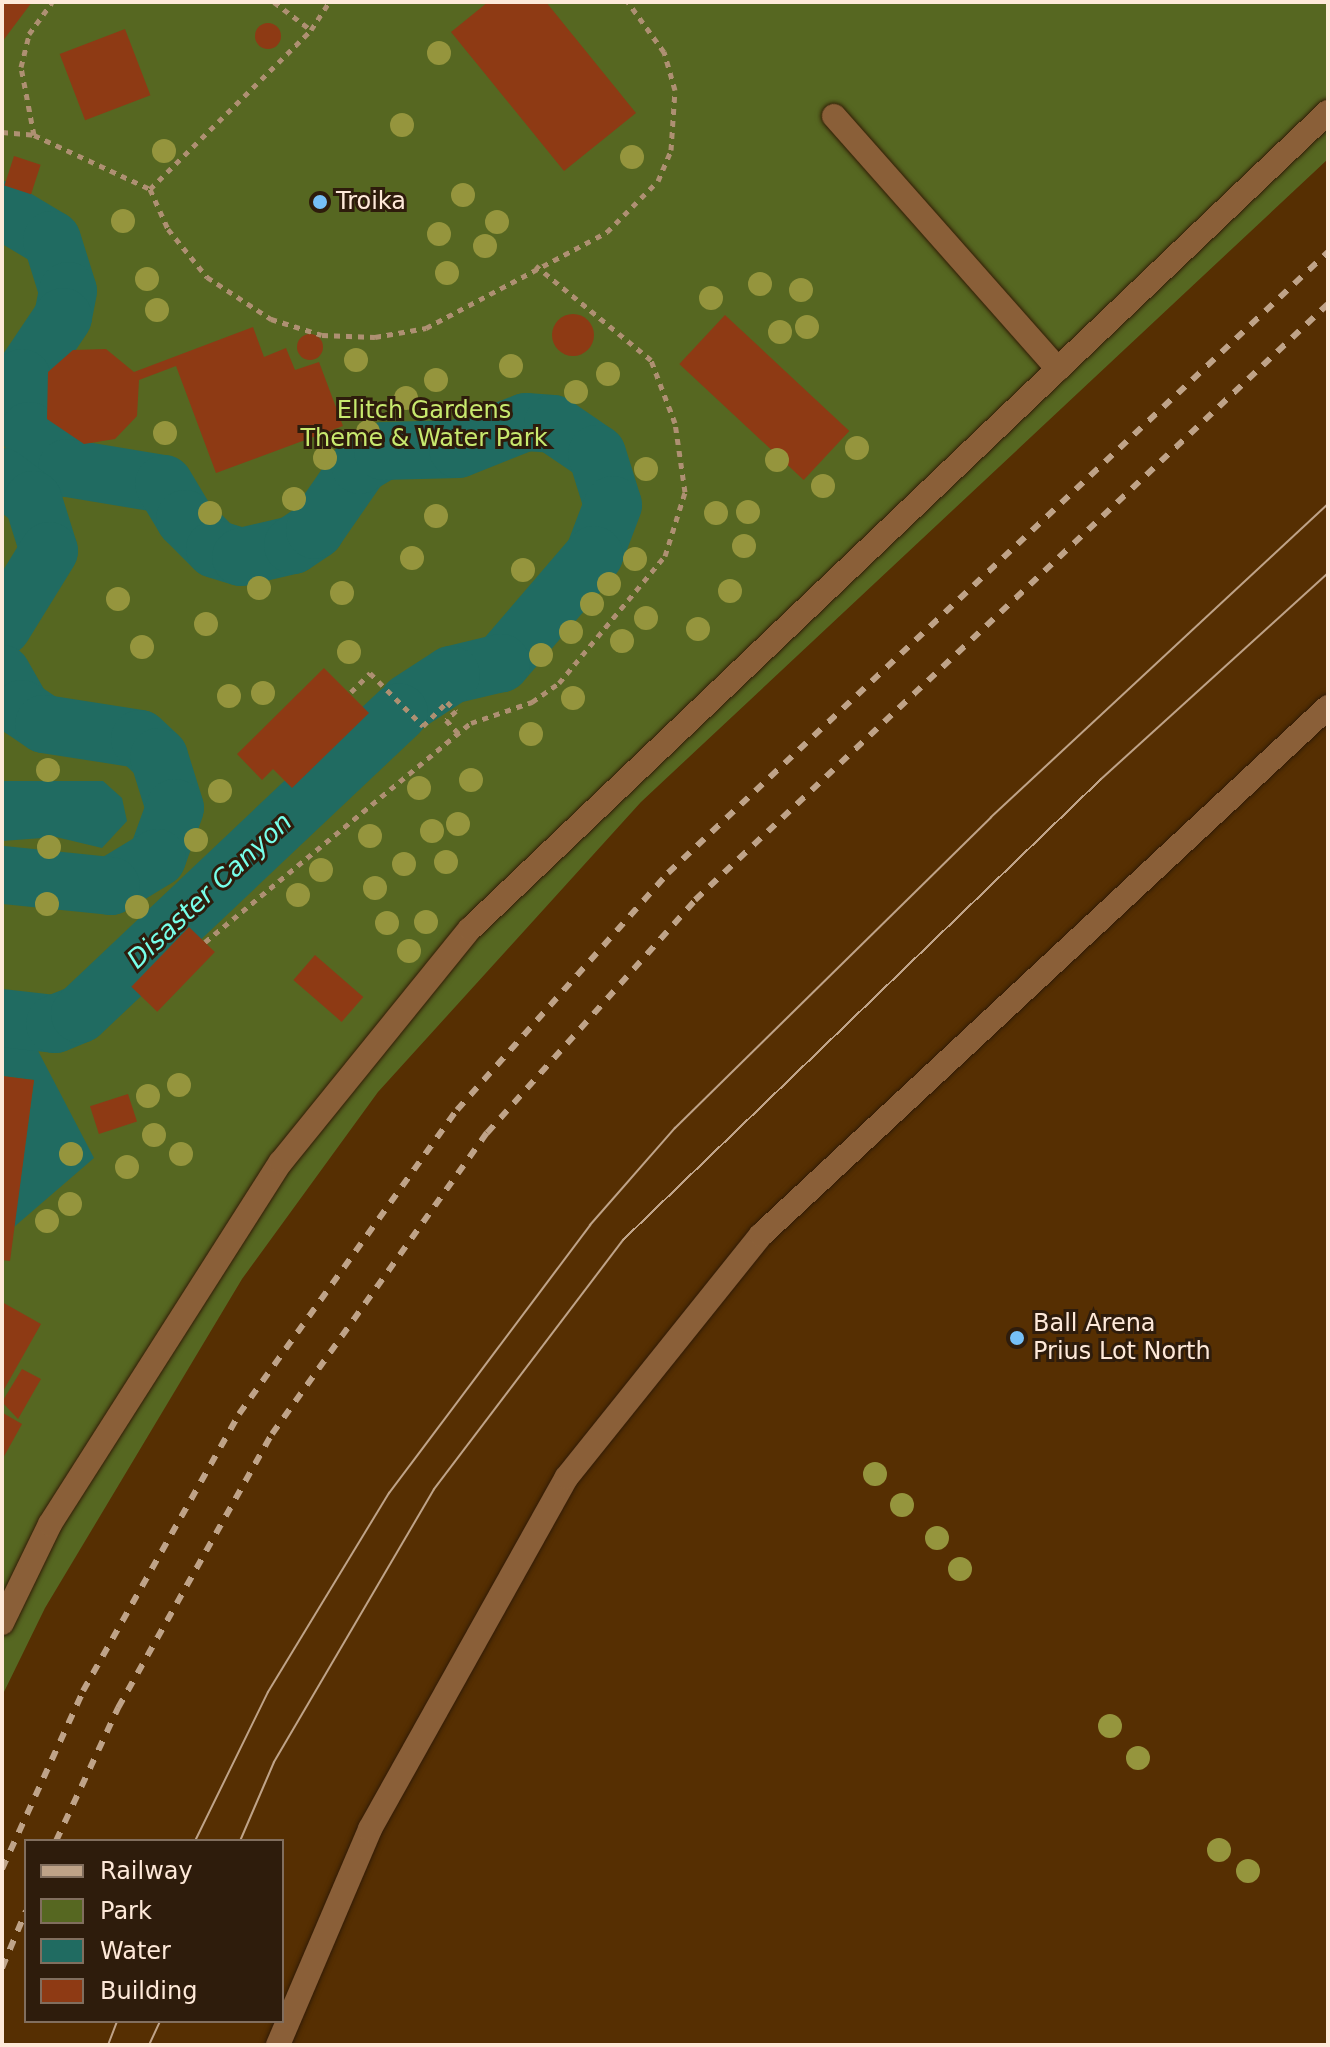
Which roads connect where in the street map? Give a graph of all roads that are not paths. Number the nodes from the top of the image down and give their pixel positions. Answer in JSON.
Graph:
{"nodes":[{"id":1,"x":1328,"y":112,"type":"edge"},
{"id":2,"x":834,"y":116,"type":"dead end"},
{"id":3,"x":1058,"y":369,"type":"junction"},
{"id":4,"x":1328,"y":707,"type":"edge"},
{"id":5,"x":2,"y":1623,"type":"edge"},
{"id":6,"x":278,"y":2045,"type":"edge"}],
"edges":[{"from":1,"to":3,"type":"lane"},
{"from":2,"to":3,"type":"lane"},
{"from":3,"to":5,"type":"lane"},
{"from":4,"to":6,"type":"lane"}]}
